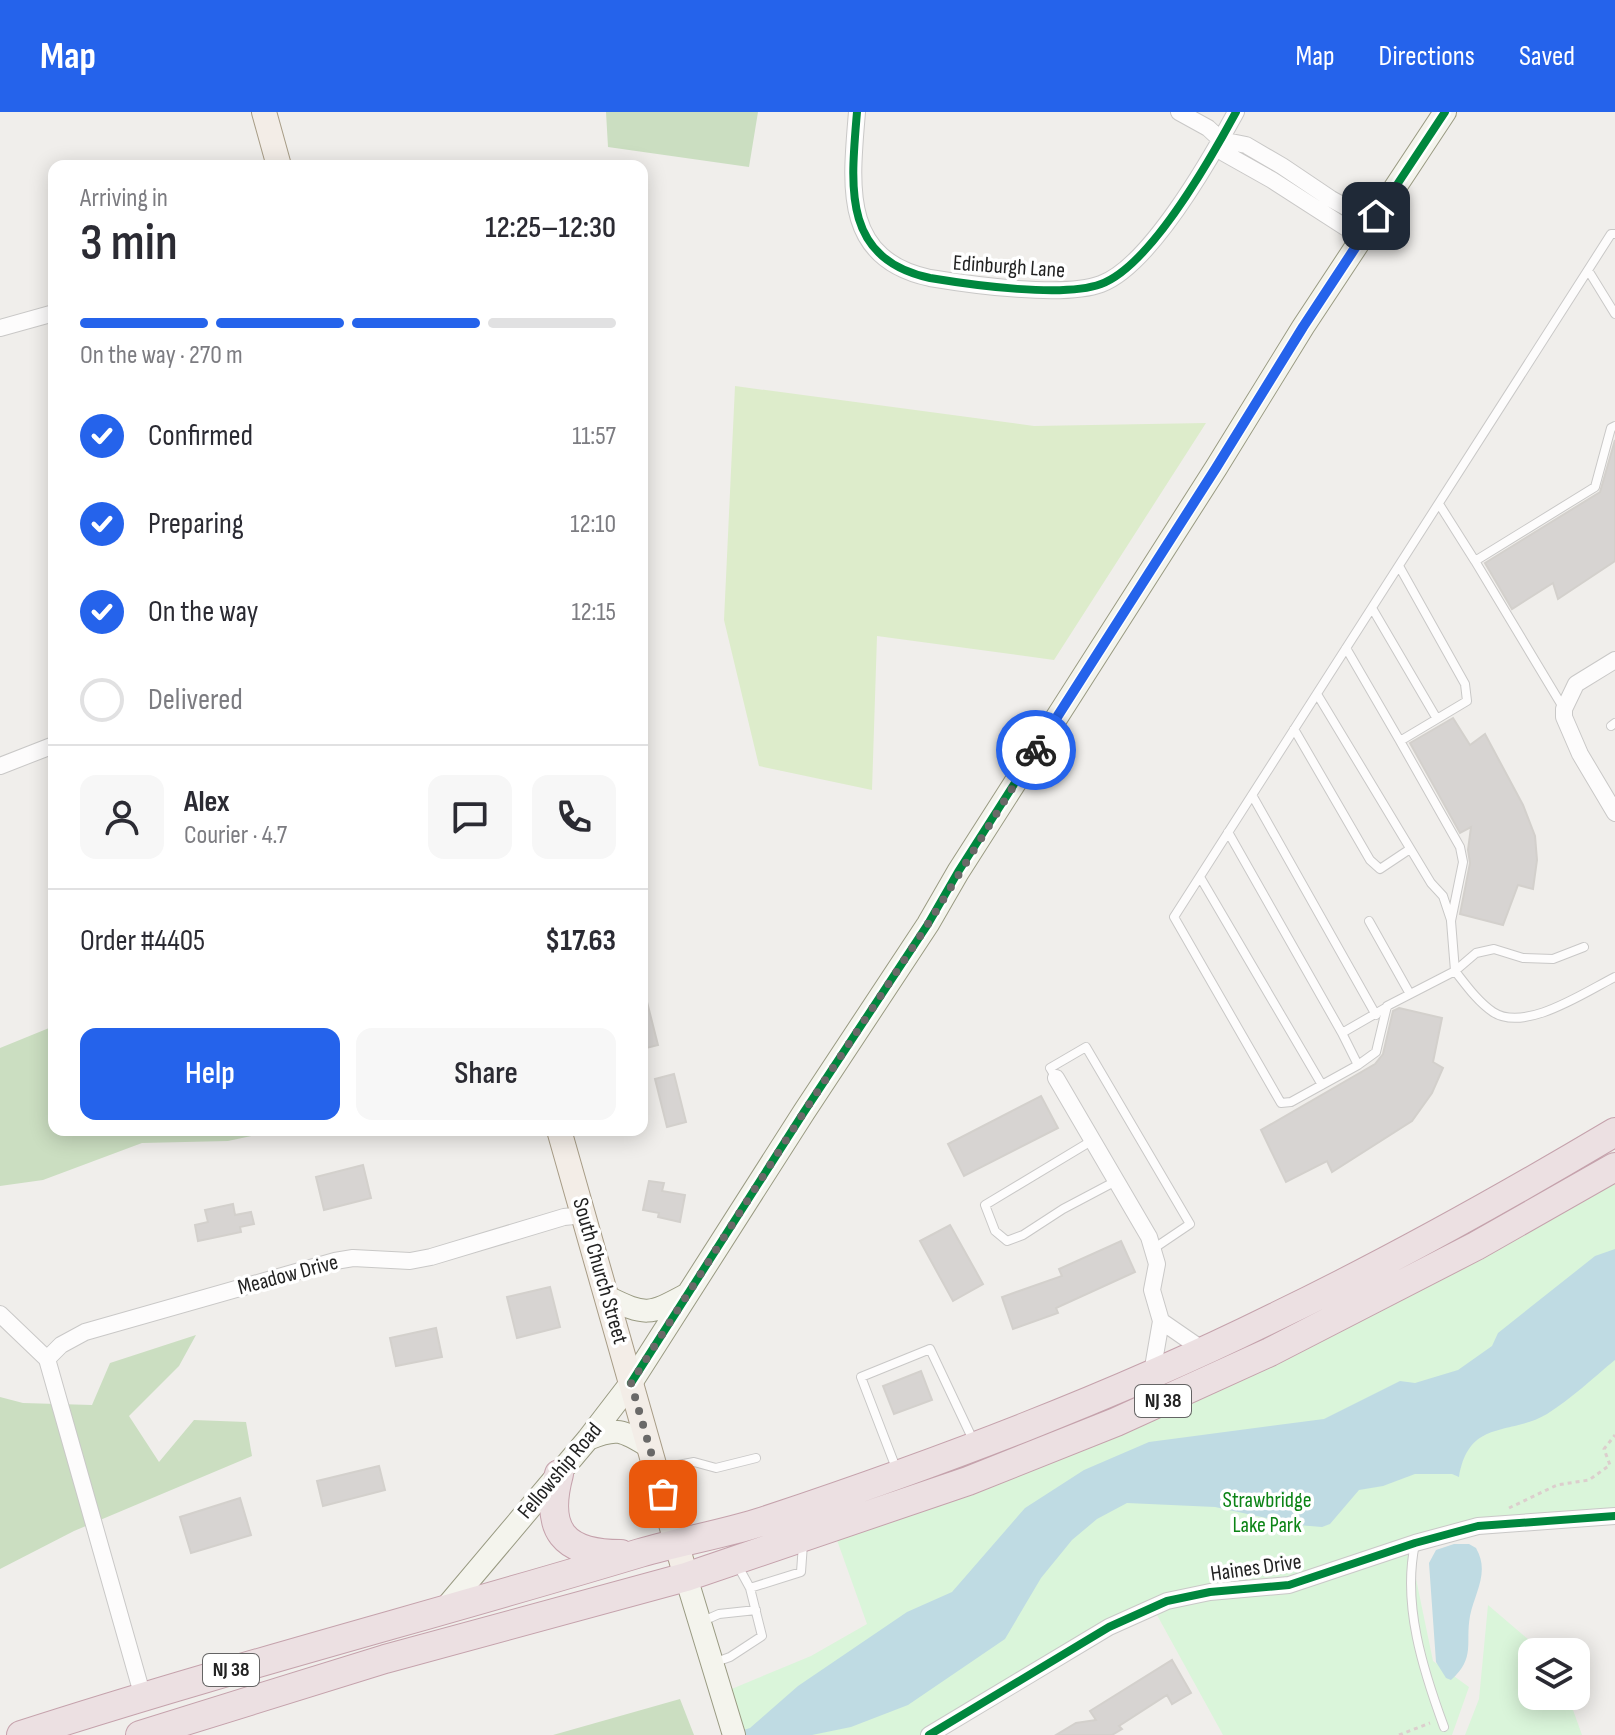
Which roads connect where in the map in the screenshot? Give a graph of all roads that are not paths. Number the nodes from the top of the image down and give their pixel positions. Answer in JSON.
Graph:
{"nodes":[{"id":1,"x":264,"y":112,"type":"edge"},
{"id":2,"x":857,"y":112,"type":"edge"},
{"id":3,"x":1179,"y":112,"type":"edge"},
{"id":4,"x":1236,"y":112,"type":"edge"},
{"id":5,"x":1445,"y":112,"type":"edge"},
{"id":6,"x":1221,"y":140,"type":"junction"},
{"id":7,"x":277,"y":160,"type":"edge"},
{"id":8,"x":1367,"y":230,"type":"junction"},
{"id":9,"x":1615,"y":234,"type":"edge"},
{"id":10,"x":1588,"y":270,"type":"junction"},
{"id":11,"x":1615,"y":314,"type":"edge"},
{"id":12,"x":48,"y":315,"type":"edge"},
{"id":13,"x":0,"y":328,"type":"edge"},
{"id":14,"x":1615,"y":426,"type":"edge"},
{"id":15,"x":1439,"y":504,"type":"junction"},
{"id":16,"x":1475,"y":561,"type":"junction"},
{"id":17,"x":1399,"y":566,"type":"junction"},
{"id":18,"x":1372,"y":608,"type":"junction"},
{"id":19,"x":1346,"y":648,"type":"junction"},
{"id":20,"x":1615,"y":660,"type":"edge"},
{"id":21,"x":1317,"y":694,"type":"junction"},
{"id":22,"x":1564,"y":709,"type":"junction"},
{"id":23,"x":1437,"y":719,"type":"junction"},
{"id":24,"x":1294,"y":729,"type":"junction"},
{"id":25,"x":1400,"y":741,"type":"junction"},
{"id":26,"x":48,"y":747,"type":"edge"},
{"id":27,"x":0,"y":766,"type":"edge"},
{"id":28,"x":1252,"y":795,"type":"junction"},
{"id":29,"x":1615,"y":813,"type":"edge"},
{"id":30,"x":1228,"y":832,"type":"junction"},
{"id":31,"x":1410,"y":849,"type":"junction"},
{"id":32,"x":1200,"y":877,"type":"junction"},
{"id":33,"x":1369,"y":921,"type":"dead end"},
{"id":34,"x":1451,"y":921,"type":"junction"},
{"id":35,"x":1584,"y":947,"type":"dead end"},
{"id":36,"x":1455,"y":971,"type":"junction"},
{"id":37,"x":1615,"y":977,"type":"edge"},
{"id":38,"x":1410,"y":994,"type":"junction"},
{"id":39,"x":1387,"y":1006,"type":"junction"},
{"id":40,"x":1376,"y":1015,"type":"junction"},
{"id":41,"x":1342,"y":1033,"type":"junction"},
{"id":42,"x":1358,"y":1065,"type":"junction"},
{"id":43,"x":1056,"y":1078,"type":"joint"},
{"id":44,"x":1322,"y":1085,"type":"junction"},
{"id":45,"x":1615,"y":1132,"type":"edge"},
{"id":46,"x":561,"y":1136,"type":"edge"},
{"id":47,"x":1093,"y":1140,"type":"junction"},
{"id":48,"x":1615,"y":1167,"type":"edge"},
{"id":49,"x":1116,"y":1181,"type":"junction"},
{"id":50,"x":584,"y":1215,"type":"junction"},
{"id":51,"x":1153,"y":1250,"type":"junction"},
{"id":52,"x":690,"y":1293,"type":"junction"},
{"id":53,"x":607,"y":1297,"type":"junction"},
{"id":54,"x":0,"y":1314,"type":"edge"},
{"id":55,"x":1161,"y":1321,"type":"junction"},
{"id":56,"x":1203,"y":1350,"type":"junction"},
{"id":57,"x":47,"y":1359,"type":"junction"},
{"id":58,"x":1152,"y":1373,"type":"junction"},
{"id":59,"x":631,"y":1383,"type":"junction"},
{"id":60,"x":588,"y":1439,"type":"junction"},
{"id":61,"x":648,"y":1446,"type":"junction"},
{"id":62,"x":976,"y":1446,"type":"junction"},
{"id":63,"x":756,"y":1458,"type":"dead end"},
{"id":64,"x":656,"y":1469,"type":"junction"},
{"id":65,"x":559,"y":1474,"type":"junction"},
{"id":66,"x":898,"y":1474,"type":"junction"},
{"id":67,"x":1615,"y":1516,"type":"edge"},
{"id":68,"x":803,"y":1539,"type":"junction"},
{"id":69,"x":1419,"y":1542,"type":"junction"},
{"id":70,"x":676,"y":1543,"type":"junction"},
{"id":71,"x":638,"y":1554,"type":"junction"},
{"id":72,"x":736,"y":1561,"type":"junction"},
{"id":73,"x":686,"y":1577,"type":"junction"},
{"id":74,"x":750,"y":1588,"type":"junction"},
{"id":75,"x":756,"y":1610,"type":"junction"},
{"id":76,"x":443,"y":1611,"type":"junction"},
{"id":77,"x":700,"y":1622,"type":"junction"},
{"id":78,"x":385,"y":1659,"type":"junction"},
{"id":79,"x":713,"y":1663,"type":"junction"},
{"id":80,"x":143,"y":1697,"type":"junction"},
{"id":81,"x":1442,"y":1723,"type":"road end"},
{"id":82,"x":734,"y":1733,"type":"edge"},
{"id":83,"x":21,"y":1735,"type":"edge"},
{"id":84,"x":140,"y":1735,"type":"edge"},
{"id":85,"x":929,"y":1735,"type":"edge"}],
"edges":[{"from":1,"to":7,"type":"main road"},
{"from":2,"to":6,"type":"street","name":"Edinburgh Lane"},
{"from":3,"to":6,"type":"street"},
{"from":4,"to":6,"type":"street","name":"Edinburgh Lane"},
{"from":5,"to":8,"type":"street","name":"Fellowship Road"},
{"from":6,"to":8,"type":"street"},
{"from":8,"to":52,"type":"street","name":"Fellowship Road"},
{"from":9,"to":10,"type":"lane"},
{"from":10,"to":11,"type":"lane"},
{"from":10,"to":15,"type":"lane"},
{"from":12,"to":13,"type":"street"},
{"from":14,"to":16,"type":"lane"},
{"from":15,"to":16,"type":"lane"},
{"from":15,"to":17,"type":"lane"},
{"from":16,"to":22,"type":"lane"},
{"from":17,"to":18,"type":"lane"},
{"from":17,"to":23,"type":"lane"},
{"from":18,"to":19,"type":"lane"},
{"from":18,"to":23,"type":"lane"},
{"from":19,"to":21,"type":"lane"},
{"from":19,"to":25,"type":"lane"},
{"from":20,"to":22,"type":"street"},
{"from":21,"to":24,"type":"lane"},
{"from":21,"to":31,"type":"lane"},
{"from":22,"to":29,"type":"street"},
{"from":23,"to":25,"type":"lane"},
{"from":24,"to":28,"type":"lane"},
{"from":24,"to":31,"type":"lane"},
{"from":25,"to":34,"type":"lane"},
{"from":26,"to":27,"type":"street"},
{"from":28,"to":30,"type":"lane"},
{"from":28,"to":40,"type":"lane"},
{"from":30,"to":32,"type":"lane"},
{"from":30,"to":41,"type":"lane"},
{"from":31,"to":34,"type":"lane"},
{"from":32,"to":44,"type":"lane"},
{"from":32,"to":44,"type":"lane"},
{"from":33,"to":38,"type":"lane"},
{"from":34,"to":36,"type":"lane"},
{"from":35,"to":36,"type":"lane"},
{"from":36,"to":37,"type":"lane"},
{"from":36,"to":38,"type":"lane"},
{"from":38,"to":39,"type":"lane"},
{"from":39,"to":40,"type":"lane"},
{"from":39,"to":42,"type":"lane"},
{"from":40,"to":41,"type":"lane"},
{"from":41,"to":42,"type":"lane"},
{"from":42,"to":44,"type":"lane"},
{"from":43,"to":47,"type":"street"},
{"from":43,"to":51,"type":"lane"},
{"from":45,"to":56,"type":"highway","number":"NJ 38"},
{"from":46,"to":50,"type":"main road","name":"South Church Street"},
{"from":47,"to":49,"type":"street"},
{"from":47,"to":49,"type":"lane"},
{"from":48,"to":68,"type":"highway","number":"NJ 38"},
{"from":49,"to":51,"type":"street"},
{"from":50,"to":53,"type":"main road","name":"South Church Street"},
{"from":50,"to":57,"type":"street","name":"Meadow Drive"},
{"from":51,"to":55,"type":"street"},
{"from":52,"to":53,"type":"street"},
{"from":52,"to":59,"type":"street","name":"Fellowship Road"},
{"from":53,"to":59,"type":"main road","name":"South Church Street"},
{"from":54,"to":57,"type":"street"},
{"from":55,"to":56,"type":"street"},
{"from":55,"to":58,"type":"street"},
{"from":56,"to":58,"type":"highway","number":"NJ 38"},
{"from":57,"to":80,"type":"street"},
{"from":58,"to":62,"type":"highway","number":"NJ 38"},
{"from":59,"to":60,"type":"street","name":"Fellowship Road"},
{"from":59,"to":61,"type":"main road","name":"South Church Street"},
{"from":60,"to":61,"type":"street"},
{"from":60,"to":65,"type":"street","name":"Fellowship Road"},
{"from":61,"to":64,"type":"main road","name":"South Church Street"},
{"from":62,"to":66,"type":"highway","number":"NJ 38"},
{"from":62,"to":66,"type":"lane"},
{"from":63,"to":64,"type":"lane"},
{"from":64,"to":70,"type":"main road","name":"South Church Street"},
{"from":65,"to":71,"type":"highway"},
{"from":65,"to":76,"type":"street","name":"Fellowship Road"},
{"from":66,"to":70,"type":"highway","number":"NJ 38"},
{"from":67,"to":69,"type":"street","name":"Haines Drive"},
{"from":68,"to":72,"type":"highway","number":"NJ 38"},
{"from":68,"to":74,"type":"lane"},
{"from":69,"to":81,"type":"lane"},
{"from":69,"to":85,"type":"street","name":"Haines Drive"},
{"from":70,"to":71,"type":"highway","number":"NJ 38"},
{"from":70,"to":73,"type":"main road","name":"South Church Street"},
{"from":71,"to":76,"type":"highway","number":"NJ 38"},
{"from":72,"to":73,"type":"highway","number":"NJ 38"},
{"from":72,"to":74,"type":"lane"},
{"from":73,"to":77,"type":"street","name":"South Church Street"},
{"from":73,"to":78,"type":"highway","number":"NJ 38"},
{"from":74,"to":75,"type":"lane"},
{"from":75,"to":77,"type":"lane"},
{"from":75,"to":79,"type":"lane"},
{"from":76,"to":78,"type":"highway"},
{"from":76,"to":80,"type":"highway","number":"NJ 38"},
{"from":77,"to":79,"type":"street","name":"South Church Street"},
{"from":78,"to":84,"type":"highway","number":"NJ 38"},
{"from":79,"to":82,"type":"street","name":"South Church Street"},
{"from":80,"to":83,"type":"highway","number":"NJ 38"}]}
